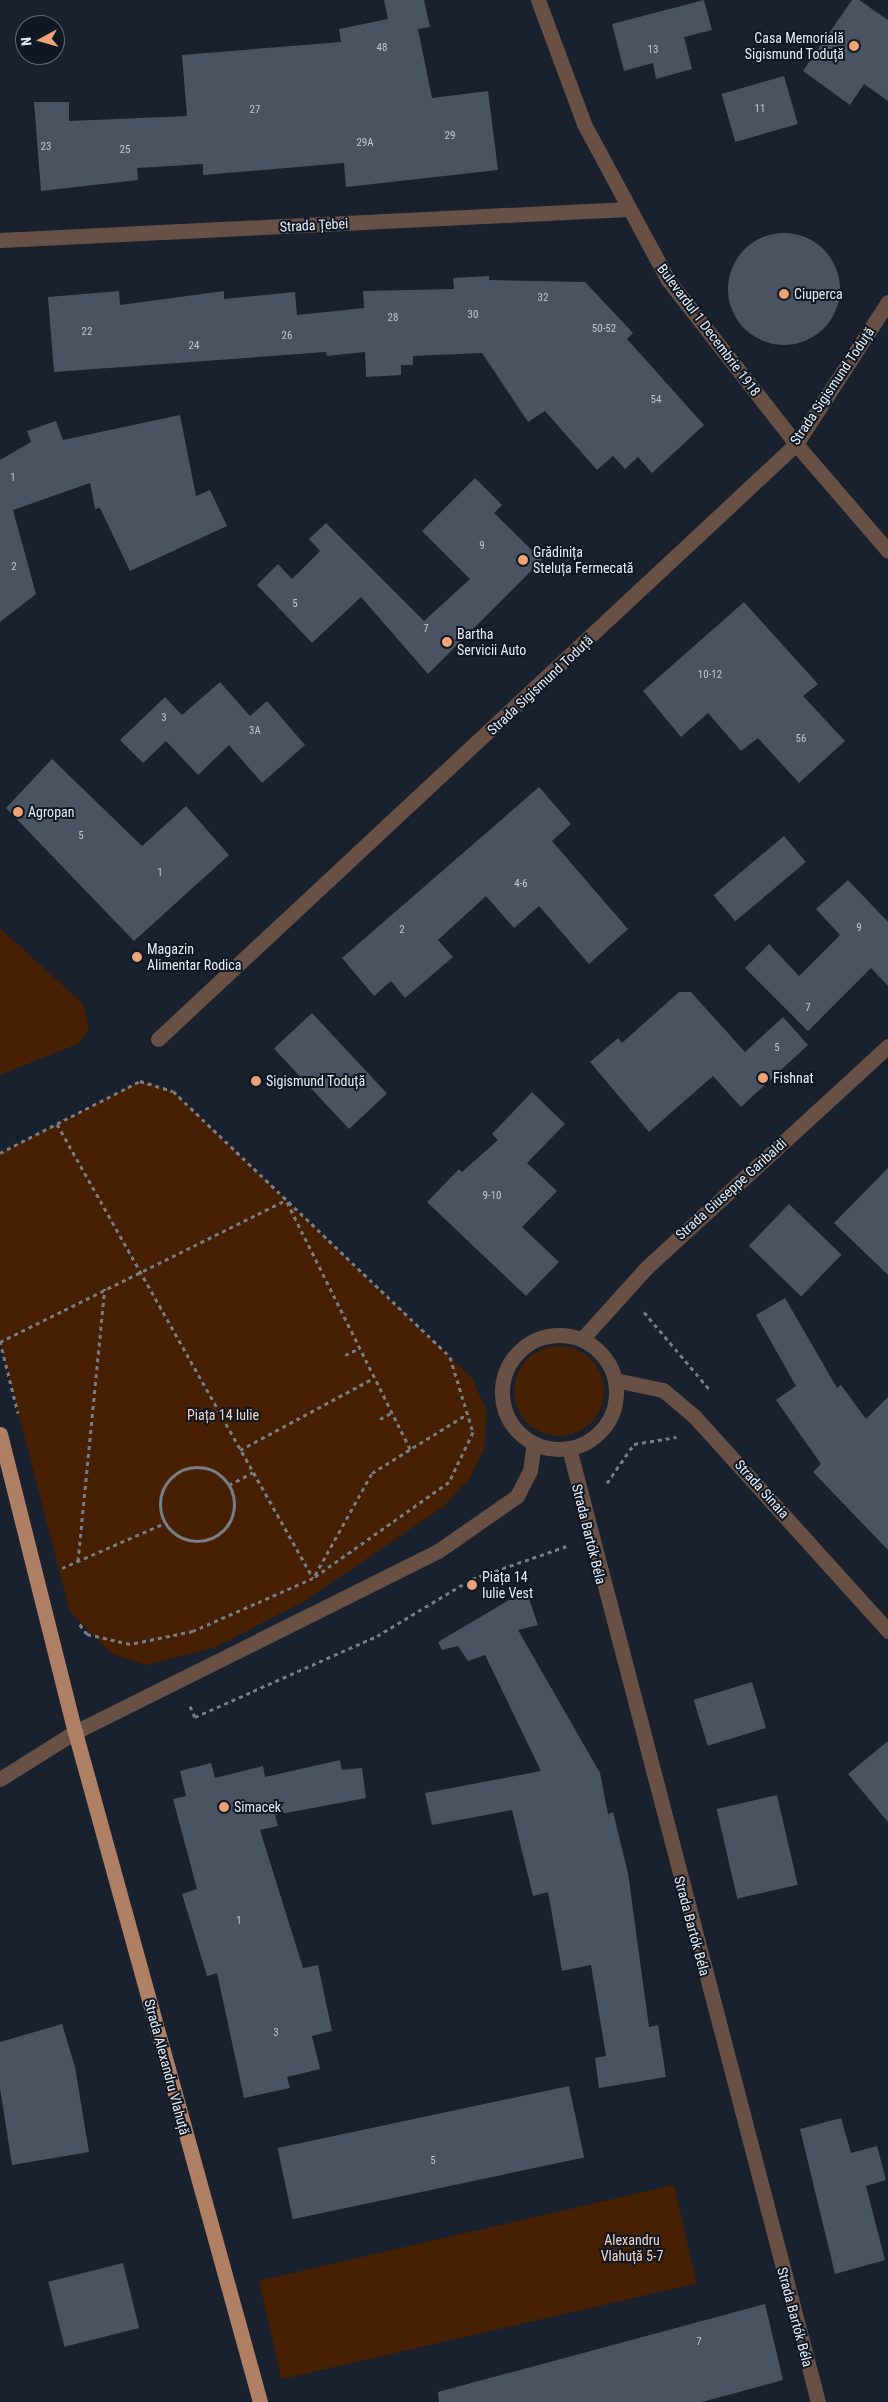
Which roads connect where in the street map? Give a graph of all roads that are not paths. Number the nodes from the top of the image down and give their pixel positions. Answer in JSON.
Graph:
{"nodes":[{"id":1,"x":538,"y":0,"type":"edge"},
{"id":2,"x":627,"y":209,"type":"junction"},
{"id":3,"x":0,"y":240,"type":"edge"},
{"id":4,"x":888,"y":302,"type":"edge"},
{"id":5,"x":796,"y":444,"type":"junction"},
{"id":6,"x":888,"y":551,"type":"edge"},
{"id":7,"x":158,"y":1039,"type":"dead end"},
{"id":8,"x":888,"y":1046,"type":"edge"},
{"id":9,"x":582,"y":1339,"type":"junction"},
{"id":10,"x":615,"y":1380,"type":"junction"},
{"id":11,"x":0,"y":1434,"type":"edge"},
{"id":12,"x":534,"y":1443,"type":"junction"},
{"id":13,"x":569,"y":1448,"type":"junction"},
{"id":14,"x":888,"y":1631,"type":"edge"},
{"id":15,"x":74,"y":1732,"type":"junction"},
{"id":16,"x":0,"y":1780,"type":"edge"},
{"id":17,"x":260,"y":2402,"type":"edge"},
{"id":18,"x":818,"y":2402,"type":"edge"}],
"edges":[{"from":1,"to":2,"type":"street","name":"Bulevardul 1 Decembrie 1918"},
{"from":2,"to":3,"type":"street","name":"Strada Țebei"},
{"from":2,"to":5,"type":"street","name":"Bulevardul 1 Decembrie 1918"},
{"from":4,"to":5,"type":"street","name":"Strada Sigismund Toduță"},
{"from":5,"to":6,"type":"street","name":"Bulevardul 1 Decembrie 1918"},
{"from":5,"to":7,"type":"street","name":"Strada Sigismund Toduță"},
{"from":8,"to":9,"type":"street","name":"Strada Giuseppe Garibaldi"},
{"from":9,"to":10,"type":"street"},
{"from":9,"to":12,"type":"street"},
{"from":10,"to":13,"type":"street"},
{"from":10,"to":14,"type":"street","name":"Strada Sinaia"},
{"from":11,"to":15,"type":"main road"},
{"from":12,"to":13,"type":"street"},
{"from":12,"to":15,"type":"street"},
{"from":13,"to":18,"type":"street","name":"Strada Bartók Béla"},
{"from":15,"to":16,"type":"street"},
{"from":15,"to":17,"type":"main road","name":"Strada Alexandru Vlahuță"}]}
